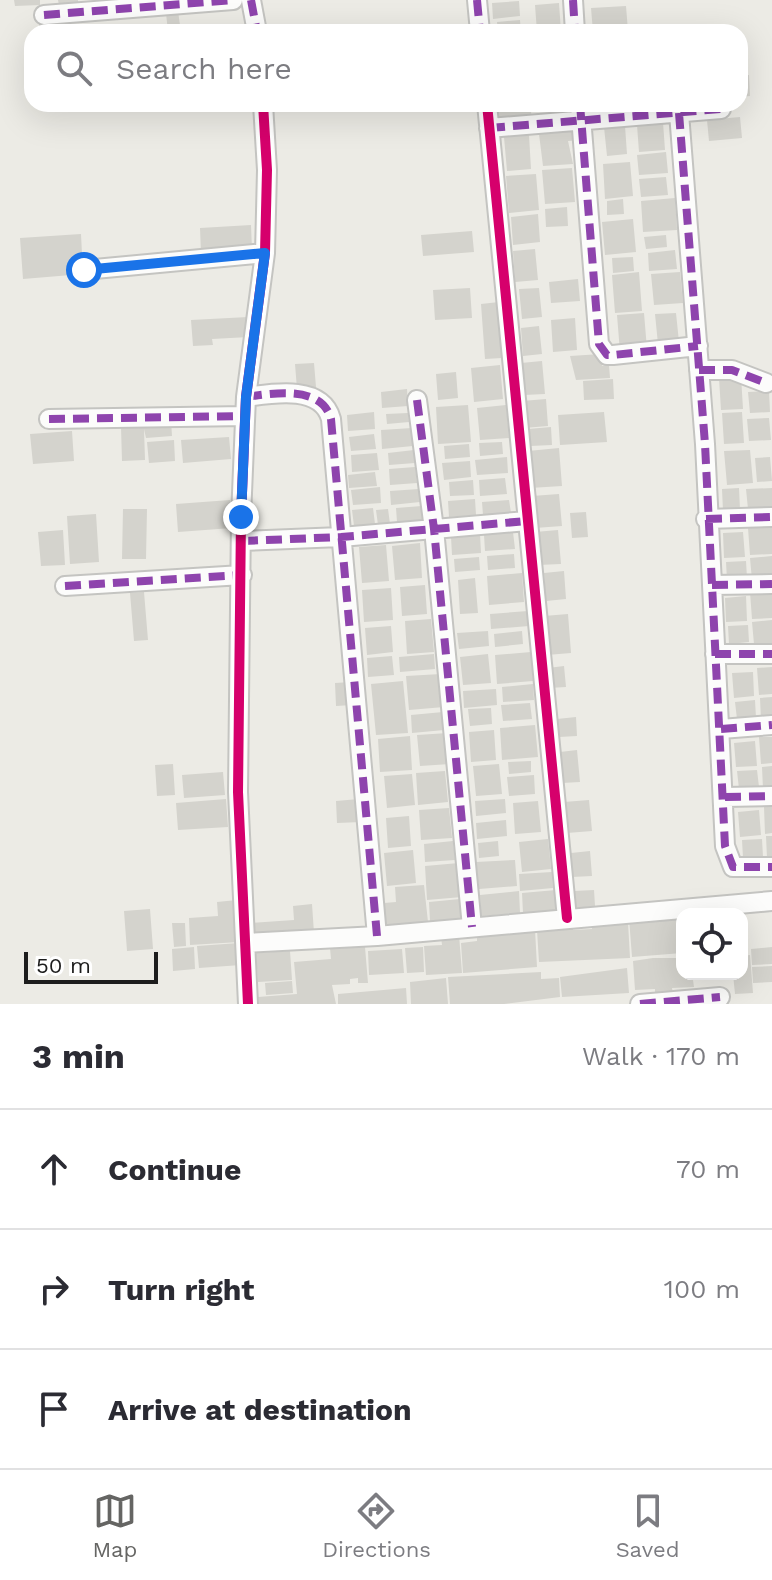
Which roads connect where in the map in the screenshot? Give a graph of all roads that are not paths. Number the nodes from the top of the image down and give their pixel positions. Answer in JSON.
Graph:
{"nodes":[{"id":1,"x":233,"y":0,"type":"edge"},
{"id":2,"x":251,"y":0,"type":"edge"},
{"id":3,"x":477,"y":0,"type":"edge"},
{"id":4,"x":573,"y":0,"type":"edge"},
{"id":5,"x":44,"y":15,"type":"dead end"},
{"id":6,"x":256,"y":24,"type":"edge"},
{"id":7,"x":479,"y":24,"type":"edge"},
{"id":8,"x":574,"y":24,"type":"edge"},
{"id":9,"x":263,"y":112,"type":"edge"},
{"id":10,"x":488,"y":112,"type":"edge"},
{"id":11,"x":581,"y":112,"type":"edge"},
{"id":12,"x":690,"y":112,"type":"edge"},
{"id":13,"x":679,"y":113,"type":"junction"},
{"id":14,"x":489,"y":128,"type":"junction"},
{"id":15,"x":265,"y":253,"type":"junction"},
{"id":16,"x":84,"y":270,"type":"dead end"},
{"id":17,"x":698,"y":346,"type":"junction"},
{"id":18,"x":699,"y":370,"type":"junction"},
{"id":19,"x":766,"y":383,"type":"dead end"},
{"id":20,"x":246,"y":397,"type":"junction"},
{"id":21,"x":417,"y":400,"type":"dead end"},
{"id":22,"x":245,"y":416,"type":"junction"},
{"id":23,"x":49,"y":419,"type":"dead end"},
{"id":24,"x":772,"y":517,"type":"edge"},
{"id":25,"x":706,"y":519,"type":"junction"},
{"id":26,"x":527,"y":521,"type":"junction"},
{"id":27,"x":434,"y":529,"type":"junction"},
{"id":28,"x":341,"y":537,"type":"junction"},
{"id":29,"x":242,"y":541,"type":"junction"},
{"id":30,"x":242,"y":575,"type":"junction"},
{"id":31,"x":772,"y":584,"type":"edge"},
{"id":32,"x":712,"y":585,"type":"junction"},
{"id":33,"x":65,"y":586,"type":"dead end"},
{"id":34,"x":715,"y":654,"type":"junction"},
{"id":35,"x":772,"y":654,"type":"edge"},
{"id":36,"x":772,"y":725,"type":"edge"},
{"id":37,"x":721,"y":729,"type":"junction"},
{"id":38,"x":772,"y":796,"type":"edge"},
{"id":39,"x":725,"y":797,"type":"junction"},
{"id":40,"x":772,"y":867,"type":"edge"},
{"id":41,"x":772,"y":901,"type":"edge"},
{"id":42,"x":567,"y":918,"type":"junction"},
{"id":43,"x":472,"y":927,"type":"junction"},
{"id":44,"x":377,"y":936,"type":"junction"},
{"id":45,"x":246,"y":943,"type":"junction"},
{"id":46,"x":720,"y":997,"type":"dead end"},
{"id":47,"x":248,"y":1004,"type":"edge"},
{"id":48,"x":640,"y":1004,"type":"edge"}],
"edges":[{"from":1,"to":5,"type":"street"},
{"from":2,"to":6,"type":"street"},
{"from":3,"to":7,"type":"street"},
{"from":4,"to":8,"type":"street"},
{"from":9,"to":15,"type":"street"},
{"from":10,"to":14,"type":"street"},
{"from":11,"to":13,"type":"street"},
{"from":11,"to":14,"type":"street"},
{"from":11,"to":17,"type":"street"},
{"from":12,"to":13,"type":"street"},
{"from":13,"to":17,"type":"street"},
{"from":14,"to":26,"type":"street"},
{"from":15,"to":16,"type":"street"},
{"from":15,"to":20,"type":"street"},
{"from":17,"to":18,"type":"street"},
{"from":18,"to":19,"type":"street"},
{"from":18,"to":25,"type":"street"},
{"from":20,"to":22,"type":"street"},
{"from":20,"to":28,"type":"street"},
{"from":21,"to":27,"type":"street"},
{"from":22,"to":23,"type":"street"},
{"from":22,"to":29,"type":"street"},
{"from":24,"to":25,"type":"street"},
{"from":25,"to":32,"type":"street"},
{"from":26,"to":27,"type":"street"},
{"from":26,"to":42,"type":"street"},
{"from":27,"to":28,"type":"street"},
{"from":27,"to":43,"type":"street"},
{"from":28,"to":29,"type":"street"},
{"from":28,"to":44,"type":"street"},
{"from":29,"to":30,"type":"street"},
{"from":30,"to":33,"type":"street"},
{"from":30,"to":45,"type":"street"},
{"from":31,"to":32,"type":"street"},
{"from":32,"to":34,"type":"street"},
{"from":34,"to":35,"type":"street"},
{"from":34,"to":37,"type":"street"},
{"from":36,"to":37,"type":"street"},
{"from":37,"to":39,"type":"street"},
{"from":38,"to":39,"type":"street"},
{"from":39,"to":40,"type":"street"},
{"from":41,"to":42,"type":"street"},
{"from":42,"to":43,"type":"street"},
{"from":43,"to":44,"type":"street"},
{"from":44,"to":45,"type":"street"},
{"from":45,"to":47,"type":"street"},
{"from":46,"to":48,"type":"street"}]}
